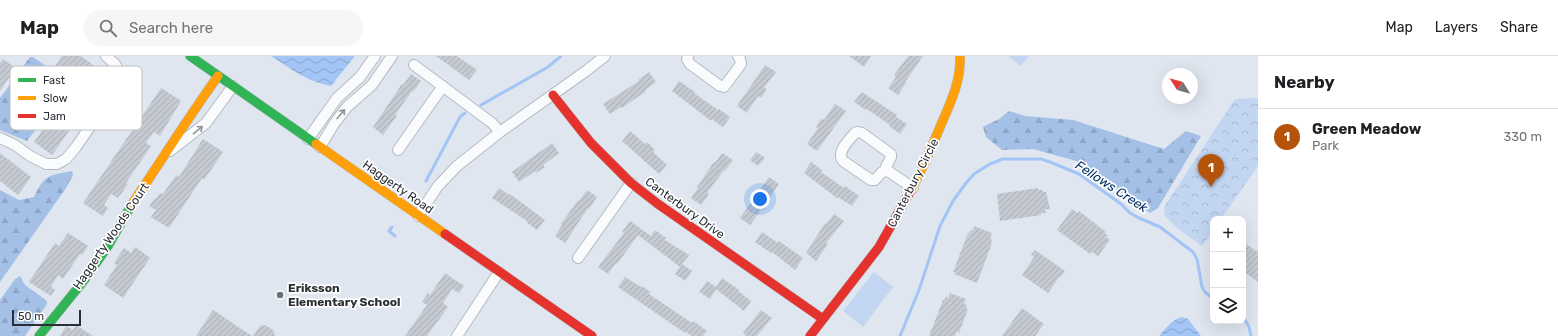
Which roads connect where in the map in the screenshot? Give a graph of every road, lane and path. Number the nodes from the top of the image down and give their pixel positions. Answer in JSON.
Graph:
{"nodes":[{"id":1,"x":106,"y":56,"type":"edge"},
{"id":2,"x":190,"y":56,"type":"edge"},
{"id":3,"x":375,"y":56,"type":"edge"},
{"id":4,"x":392,"y":56,"type":"edge"},
{"id":5,"x":688,"y":56,"type":"edge"},
{"id":6,"x":738,"y":56,"type":"edge"},
{"id":7,"x":960,"y":56,"type":"edge"},
{"id":8,"x":602,"y":57,"type":"edge"},
{"id":9,"x":414,"y":65,"type":"dead end"},
{"id":10,"x":116,"y":66,"type":"edge"},
{"id":11,"x":218,"y":76,"type":"junction"},
{"id":12,"x":233,"y":86,"type":"junction"},
{"id":13,"x":443,"y":86,"type":"junction"},
{"id":14,"x":553,"y":95,"type":"junction"},
{"id":15,"x":88,"y":130,"type":"edge"},
{"id":16,"x":500,"y":132,"type":"junction"},
{"id":17,"x":0,"y":138,"type":"edge"},
{"id":18,"x":308,"y":139,"type":"junction"},
{"id":19,"x":320,"y":147,"type":"junction"},
{"id":20,"x":398,"y":150,"type":"dead end"},
{"id":21,"x":167,"y":153,"type":"junction"},
{"id":22,"x":888,"y":171,"type":"junction"},
{"id":23,"x":631,"y":184,"type":"junction"},
{"id":24,"x":913,"y":188,"type":"junction"},
{"id":25,"x":418,"y":216,"type":"junction"},
{"id":26,"x":578,"y":258,"type":"dead end"},
{"id":27,"x":499,"y":272,"type":"junction"},
{"id":28,"x":823,"y":319,"type":"junction"},
{"id":29,"x":39,"y":336,"type":"edge"},
{"id":30,"x":457,"y":336,"type":"edge"},
{"id":31,"x":592,"y":336,"type":"edge"},
{"id":32,"x":810,"y":336,"type":"edge"}],
"edges":[{"from":1,"to":10,"type":"street"},
{"from":2,"to":11,"type":"street","name":"Haggerty Road"},
{"from":3,"to":18,"type":"street"},
{"from":19,"to":4,"type":"street","one_way":true},
{"from":5,"to":6,"type":"street"},
{"from":7,"to":24,"type":"street","name":"Canterbury Circle"},
{"from":8,"to":14,"type":"street"},
{"from":9,"to":13,"type":"street"},
{"from":11,"to":12,"type":"street","name":"Haggerty Road"},
{"from":11,"to":21,"type":"street","name":"Haggerty Woods Court"},
{"from":12,"to":18,"type":"street","name":"Haggerty Road"},
{"from":21,"to":12,"type":"street","name":"Haggerty Woods Court","one_way":true},
{"from":13,"to":16,"type":"street"},
{"from":13,"to":20,"type":"street"},
{"from":14,"to":16,"type":"street"},
{"from":14,"to":23,"type":"street","name":"Canterbury Drive"},
{"from":15,"to":17,"type":"street"},
{"from":16,"to":25,"type":"street"},
{"from":18,"to":19,"type":"street","name":"Haggerty Road"},
{"from":19,"to":25,"type":"street","name":"Haggerty Road"},
{"from":21,"to":29,"type":"street","name":"Haggerty Woods Court"},
{"from":22,"to":22,"type":"street"},
{"from":22,"to":24,"type":"street"},
{"from":23,"to":26,"type":"street"},
{"from":23,"to":28,"type":"street","name":"Canterbury Drive"},
{"from":24,"to":28,"type":"street","name":"Canterbury Circle"},
{"from":25,"to":27,"type":"street","name":"Haggerty Road"},
{"from":27,"to":30,"type":"street"},
{"from":27,"to":31,"type":"street","name":"Haggerty Road"},
{"from":28,"to":32,"type":"street","name":"Canterbury Circle"}]}
